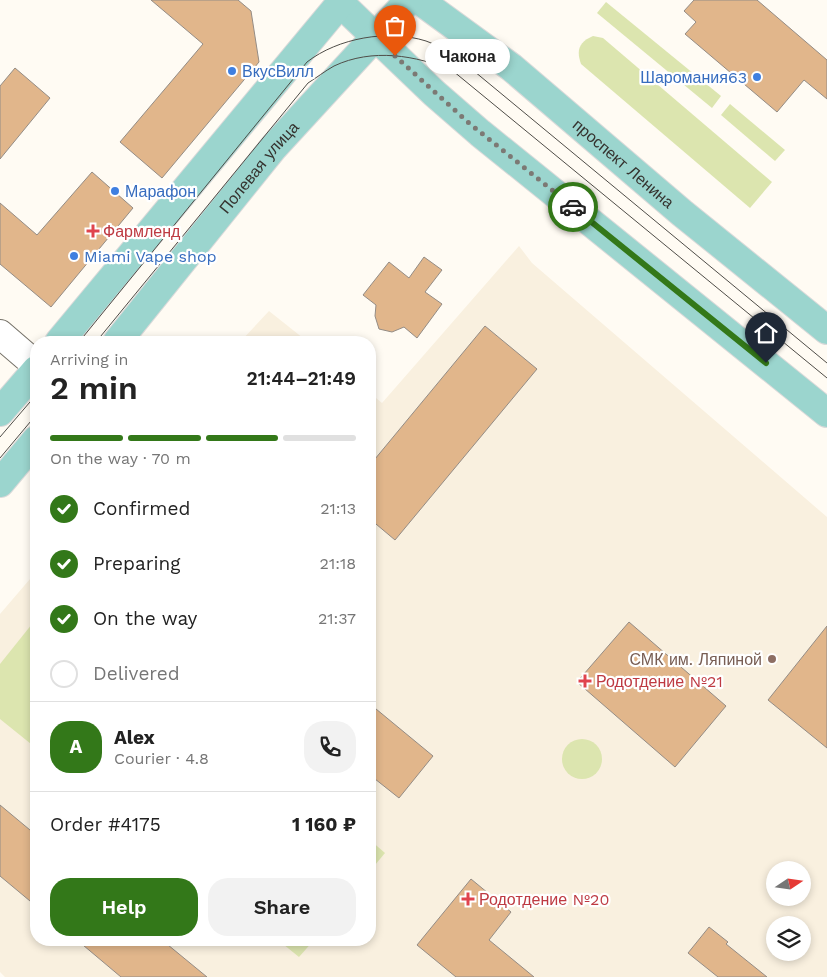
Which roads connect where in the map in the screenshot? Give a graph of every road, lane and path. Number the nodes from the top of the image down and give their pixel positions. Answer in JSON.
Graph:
{"nodes":[{"id":1,"x":409,"y":0,"type":"edge"},
{"id":2,"x":419,"y":0,"type":"edge"},
{"id":3,"x":340,"y":1,"type":"edge"},
{"id":4,"x":374,"y":37,"type":"junction"},
{"id":5,"x":827,"y":330,"type":"edge"},
{"id":6,"x":0,"y":334,"type":"edge"},
{"id":7,"x":64,"y":336,"type":"edge"},
{"id":8,"x":122,"y":336,"type":"edge"},
{"id":9,"x":30,"y":360,"type":"edge"},
{"id":10,"x":30,"y":377,"type":"edge"},
{"id":11,"x":0,"y":412,"type":"edge"},
{"id":12,"x":827,"y":413,"type":"edge"},
{"id":13,"x":30,"y":447,"type":"edge"},
{"id":14,"x":0,"y":483,"type":"edge"}],
"edges":[{"from":1,"to":4,"type":"main road","name":"Полевая улица"},
{"from":2,"to":5,"type":"main road","name":"проспект Ленина"},
{"from":3,"to":4,"type":"main road"},
{"from":3,"to":7,"type":"main road"},
{"from":4,"to":8,"type":"main road","name":"Полевая улица"},
{"from":4,"to":12,"type":"main road"},
{"from":6,"to":9,"type":"street"},
{"from":10,"to":11,"type":"main road"},
{"from":13,"to":14,"type":"main road"}]}
